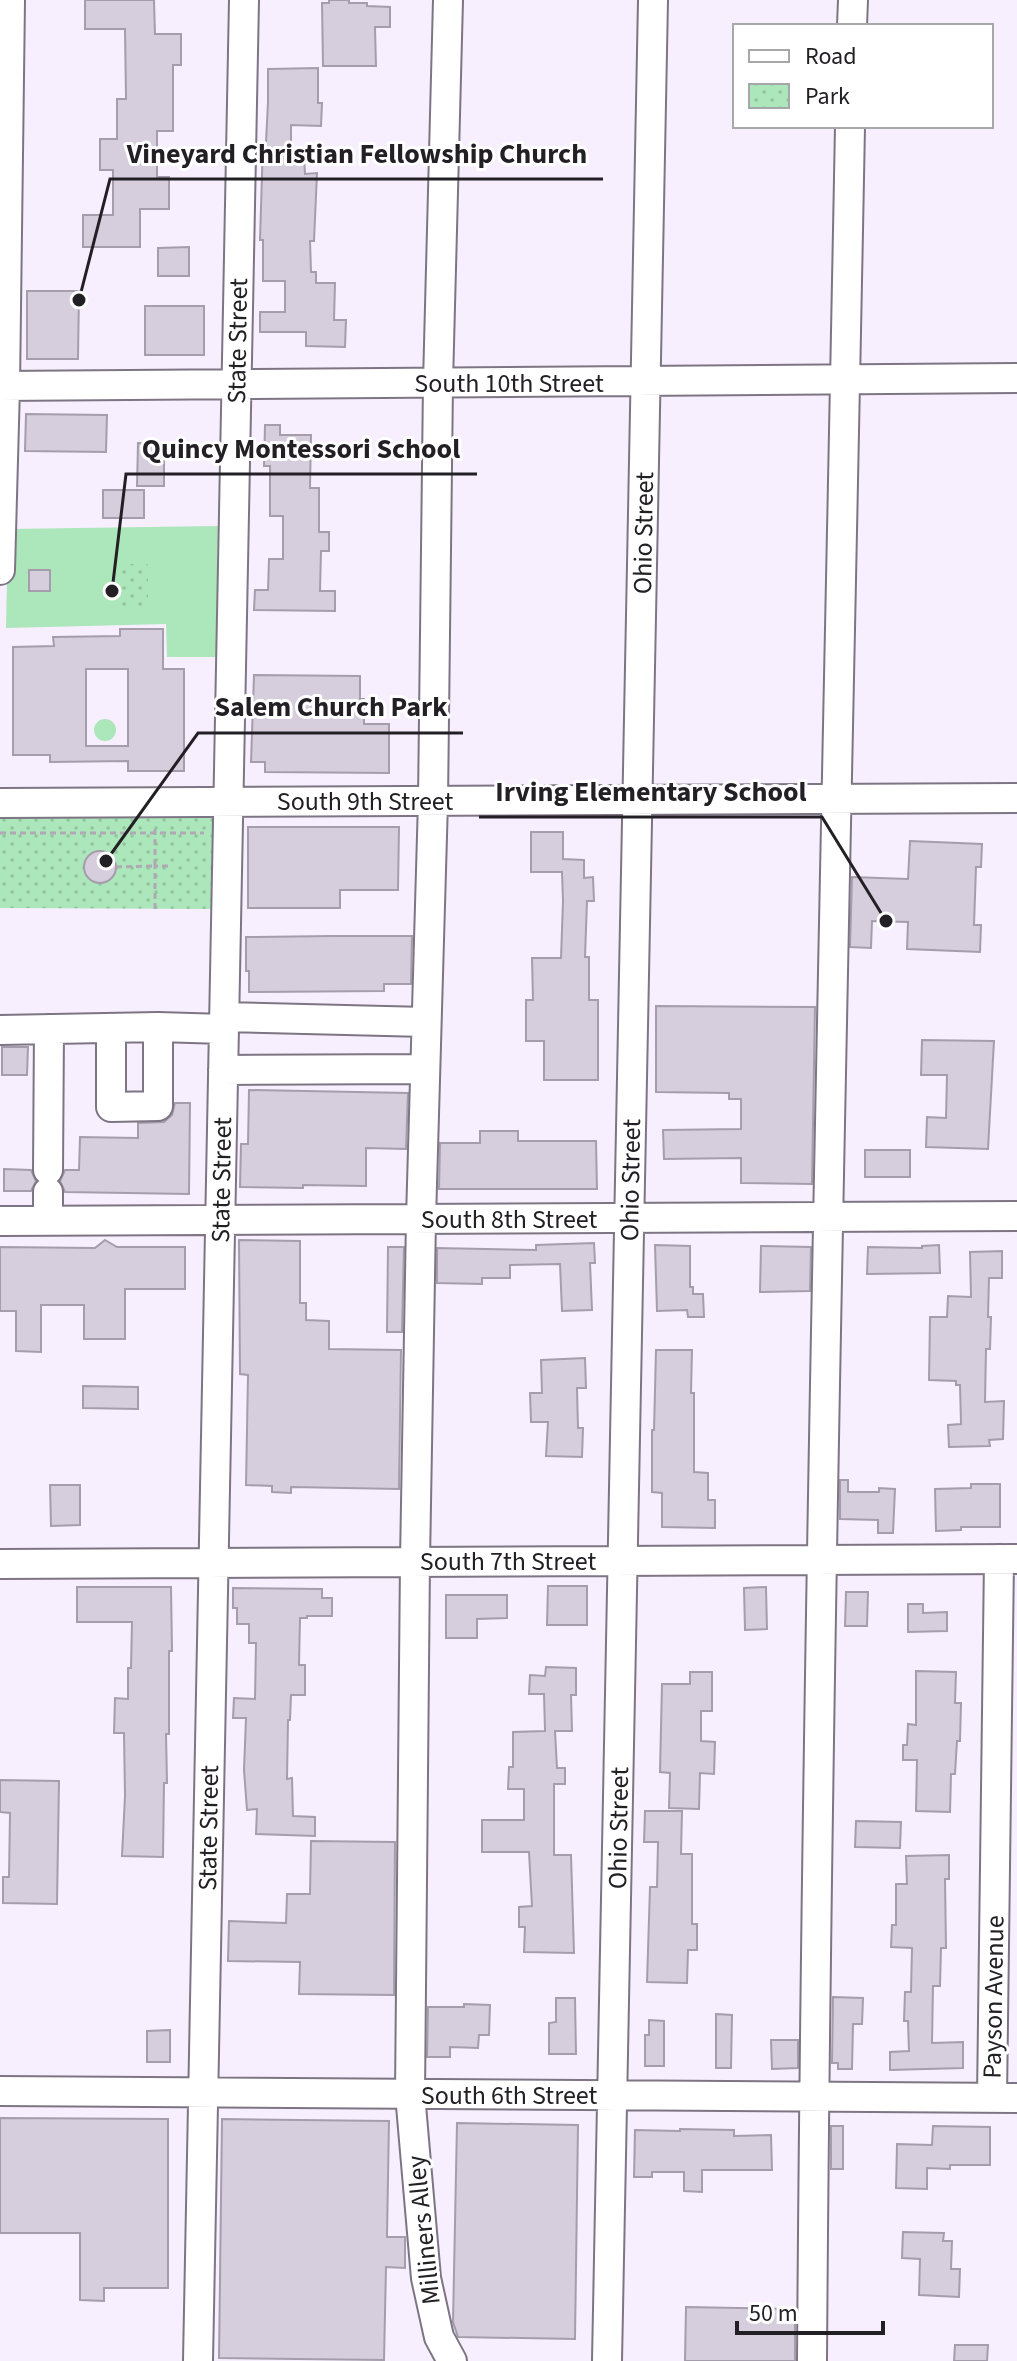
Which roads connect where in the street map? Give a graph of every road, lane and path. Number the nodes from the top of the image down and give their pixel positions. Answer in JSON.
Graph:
{"nodes":[{"id":1,"x":10,"y":0,"type":"edge"},
{"id":2,"x":244,"y":0,"type":"edge"},
{"id":3,"x":448,"y":0,"type":"edge"},
{"id":4,"x":653,"y":0,"type":"edge"},
{"id":5,"x":853,"y":0,"type":"edge"},
{"id":6,"x":852,"y":24,"type":"edge"},
{"id":7,"x":850,"y":128,"type":"edge"},
{"id":8,"x":1017,"y":378,"type":"edge"},
{"id":9,"x":846,"y":380,"type":"junction"},
{"id":10,"x":645,"y":382,"type":"junction"},
{"id":11,"x":438,"y":383,"type":"junction"},
{"id":12,"x":236,"y":385,"type":"junction"},
{"id":13,"x":3,"y":386,"type":"edge"},
{"id":14,"x":0,"y":570,"type":"edge"},
{"id":15,"x":1017,"y":798,"type":"edge"},
{"id":16,"x":838,"y":799,"type":"junction"},
{"id":17,"x":637,"y":800,"type":"junction"},
{"id":18,"x":433,"y":801,"type":"junction"},
{"id":19,"x":155,"y":802,"type":"junction"},
{"id":20,"x":228,"y":802,"type":"junction"},
{"id":21,"x":0,"y":803,"type":"edge"},
{"id":22,"x":0,"y":833,"type":"edge"},
{"id":23,"x":155,"y":833,"type":"junction"},
{"id":24,"x":228,"y":833,"type":"junction"},
{"id":25,"x":155,"y":866,"type":"junction"},
{"id":26,"x":170,"y":866,"type":"dead end"},
{"id":27,"x":116,"y":867,"type":"dead end"},
{"id":28,"x":155,"y":909,"type":"dead end"},
{"id":29,"x":426,"y":1022,"type":"junction"},
{"id":30,"x":224,"y":1023,"type":"junction"},
{"id":31,"x":158,"y":1027,"type":"junction"},
{"id":32,"x":111,"y":1028,"type":"junction"},
{"id":33,"x":49,"y":1029,"type":"junction"},
{"id":34,"x":0,"y":1030,"type":"edge"},
{"id":35,"x":425,"y":1069,"type":"junction"},
{"id":36,"x":223,"y":1070,"type":"junction"},
{"id":37,"x":1017,"y":1216,"type":"edge"},
{"id":38,"x":827,"y":1217,"type":"junction"},
{"id":39,"x":629,"y":1218,"type":"junction"},
{"id":40,"x":421,"y":1219,"type":"junction"},
{"id":41,"x":0,"y":1221,"type":"edge"},
{"id":42,"x":48,"y":1221,"type":"junction"},
{"id":43,"x":220,"y":1221,"type":"junction"},
{"id":44,"x":1008,"y":1559,"type":"edge"},
{"id":45,"x":623,"y":1560,"type":"junction"},
{"id":46,"x":822,"y":1560,"type":"junction"},
{"id":47,"x":415,"y":1561,"type":"junction"},
{"id":48,"x":214,"y":1563,"type":"junction"},
{"id":49,"x":0,"y":1564,"type":"edge"},
{"id":50,"x":0,"y":2091,"type":"edge"},
{"id":51,"x":203,"y":2092,"type":"junction"},
{"id":52,"x":410,"y":2094,"type":"junction"},
{"id":53,"x":613,"y":2095,"type":"junction"},
{"id":54,"x":814,"y":2097,"type":"junction"},
{"id":55,"x":1004,"y":2098,"type":"edge"},
{"id":56,"x":198,"y":2361,"type":"edge"},
{"id":57,"x":452,"y":2361,"type":"edge"},
{"id":58,"x":607,"y":2361,"type":"edge"},
{"id":59,"x":812,"y":2361,"type":"edge"}],
"edges":[{"from":1,"to":13,"type":"street"},
{"from":2,"to":12,"type":"street","name":"State Street"},
{"from":3,"to":11,"type":"street","name":"Milliners Alley"},
{"from":4,"to":10,"type":"street","name":"Ohio Street"},
{"from":5,"to":6,"type":"street"},
{"from":7,"to":9,"type":"street"},
{"from":8,"to":9,"type":"street","name":"South 10th Street"},
{"from":9,"to":10,"type":"street","name":"South 10th Street"},
{"from":9,"to":16,"type":"street"},
{"from":10,"to":11,"type":"street","name":"South 10th Street"},
{"from":10,"to":17,"type":"street","name":"Ohio Street"},
{"from":11,"to":12,"type":"street","name":"South 10th Street"},
{"from":11,"to":18,"type":"street","name":"Milliners Alley"},
{"from":12,"to":13,"type":"street","name":"South 10th Street"},
{"from":12,"to":20,"type":"street","name":"State Street"},
{"from":13,"to":14,"type":"street"},
{"from":15,"to":16,"type":"street","name":"South 9th Street"},
{"from":16,"to":17,"type":"street","name":"South 9th Street"},
{"from":16,"to":38,"type":"street"},
{"from":17,"to":18,"type":"street","name":"South 9th Street"},
{"from":17,"to":39,"type":"street","name":"Ohio Street"},
{"from":18,"to":20,"type":"street","name":"South 9th Street"},
{"from":18,"to":29,"type":"street","name":"Milliners Alley"},
{"from":19,"to":20,"type":"street","name":"South 9th Street"},
{"from":19,"to":21,"type":"street","name":"South 9th Street"},
{"from":19,"to":23,"type":"path"},
{"from":20,"to":24,"type":"street","name":"State Street"},
{"from":22,"to":23,"type":"path"},
{"from":23,"to":24,"type":"path"},
{"from":23,"to":25,"type":"path"},
{"from":24,"to":30,"type":"street","name":"State Street"},
{"from":25,"to":26,"type":"path"},
{"from":25,"to":27,"type":"path"},
{"from":25,"to":28,"type":"path"},
{"from":29,"to":30,"type":"street"},
{"from":29,"to":35,"type":"street","name":"Milliners Alley"},
{"from":30,"to":31,"type":"street"},
{"from":30,"to":36,"type":"street","name":"State Street"},
{"from":31,"to":32,"type":"street"},
{"from":31,"to":32,"type":"street"},
{"from":32,"to":33,"type":"street"},
{"from":33,"to":34,"type":"street"},
{"from":33,"to":42,"type":"street"},
{"from":35,"to":36,"type":"street"},
{"from":35,"to":40,"type":"street","name":"Milliners Alley"},
{"from":36,"to":43,"type":"street","name":"State Street"},
{"from":37,"to":38,"type":"street","name":"South 8th Street"},
{"from":38,"to":39,"type":"street","name":"South 8th Street"},
{"from":38,"to":46,"type":"street"},
{"from":39,"to":40,"type":"street","name":"South 8th Street"},
{"from":39,"to":45,"type":"street","name":"Ohio Street"},
{"from":40,"to":43,"type":"street","name":"South 8th Street"},
{"from":40,"to":47,"type":"street","name":"Milliners Alley"},
{"from":41,"to":42,"type":"street","name":"South 8th Street"},
{"from":42,"to":43,"type":"street","name":"South 8th Street"},
{"from":43,"to":48,"type":"street","name":"State Street"},
{"from":44,"to":46,"type":"street","name":"South 7th Street"},
{"from":44,"to":55,"type":"street","name":"Payson Avenue"},
{"from":45,"to":46,"type":"street","name":"South 7th Street"},
{"from":45,"to":47,"type":"street","name":"South 7th Street"},
{"from":45,"to":53,"type":"street","name":"Ohio Street"},
{"from":46,"to":54,"type":"street"},
{"from":47,"to":48,"type":"street","name":"South 7th Street"},
{"from":47,"to":52,"type":"street","name":"Milliners Alley"},
{"from":48,"to":49,"type":"street","name":"South 7th Street"},
{"from":48,"to":51,"type":"street","name":"State Street"},
{"from":50,"to":51,"type":"street","name":"South 6th Street"},
{"from":51,"to":52,"type":"street","name":"South 6th Street"},
{"from":51,"to":56,"type":"street","name":"State Street"},
{"from":52,"to":53,"type":"street","name":"South 6th Street"},
{"from":52,"to":57,"type":"street","name":"Milliners Alley"},
{"from":53,"to":54,"type":"street","name":"South 6th Street"},
{"from":53,"to":58,"type":"street","name":"Ohio Street"},
{"from":54,"to":55,"type":"street","name":"South 6th Street"},
{"from":54,"to":59,"type":"street"}]}
